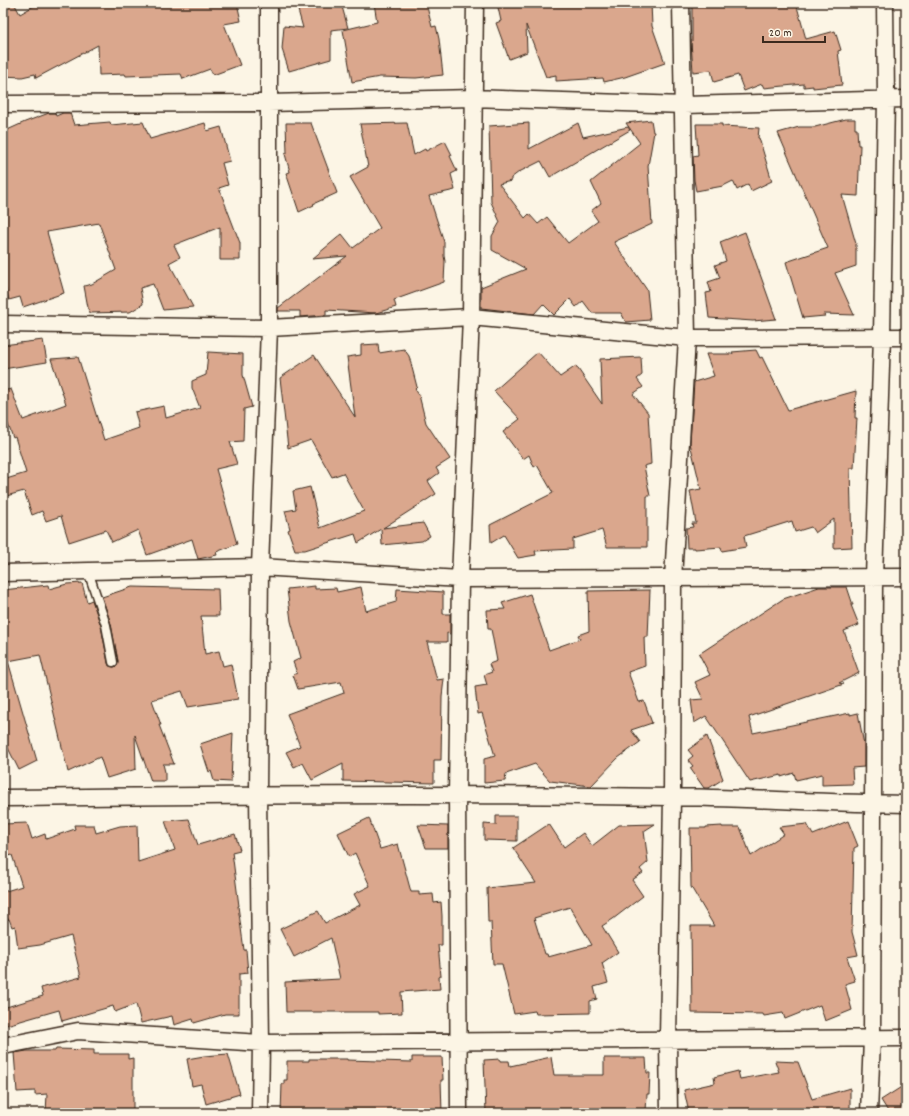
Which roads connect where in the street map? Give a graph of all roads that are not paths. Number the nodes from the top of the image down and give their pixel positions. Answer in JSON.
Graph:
{"nodes":[{"id":1,"x":269,"y":3,"type":"edge"},
{"id":2,"x":475,"y":3,"type":"edge"},
{"id":3,"x":682,"y":3,"type":"edge"},
{"id":4,"x":885,"y":3,"type":"edge"},
{"id":5,"x":473,"y":98,"type":"junction"},
{"id":6,"x":886,"y":98,"type":"junction"},
{"id":7,"x":906,"y":99,"type":"edge"},
{"id":8,"x":269,"y":103,"type":"junction"},
{"id":9,"x":3,"y":104,"type":"edge"},
{"id":10,"x":684,"y":105,"type":"junction"},
{"id":11,"x":471,"y":317,"type":"junction"},
{"id":12,"x":3,"y":324,"type":"edge"},
{"id":13,"x":269,"y":328,"type":"junction"},
{"id":14,"x":882,"y":336,"type":"junction"},
{"id":15,"x":906,"y":337,"type":"edge"},
{"id":16,"x":687,"y":338,"type":"junction"},
{"id":17,"x":260,"y":567,"type":"junction"},
{"id":18,"x":88,"y":571,"type":"junction"},
{"id":19,"x":3,"y":573,"type":"edge"},
{"id":20,"x":874,"y":577,"type":"junction"},
{"id":21,"x":906,"y":577,"type":"edge"},
{"id":22,"x":460,"y":579,"type":"junction"},
{"id":23,"x":673,"y":579,"type":"junction"},
{"id":24,"x":113,"y":662,"type":"dead end"},
{"id":25,"x":258,"y":794,"type":"junction"},
{"id":26,"x":457,"y":795,"type":"junction"},
{"id":27,"x":672,"y":797,"type":"junction"},
{"id":28,"x":3,"y":798,"type":"edge"},
{"id":29,"x":873,"y":803,"type":"junction"},
{"id":30,"x":906,"y":804,"type":"edge"},
{"id":31,"x":872,"y":1038,"type":"junction"},
{"id":32,"x":906,"y":1038,"type":"edge"},
{"id":33,"x":668,"y":1039,"type":"junction"},
{"id":34,"x":458,"y":1041,"type":"junction"},
{"id":35,"x":261,"y":1043,"type":"junction"},
{"id":36,"x":3,"y":1046,"type":"edge"},
{"id":37,"x":260,"y":1113,"type":"edge"},
{"id":38,"x":459,"y":1113,"type":"edge"},
{"id":39,"x":669,"y":1113,"type":"edge"},
{"id":40,"x":869,"y":1113,"type":"edge"}],
"edges":[{"from":1,"to":8,"type":"street"},
{"from":2,"to":5,"type":"street"},
{"from":3,"to":10,"type":"street"},
{"from":4,"to":6,"type":"street"},
{"from":5,"to":8,"type":"street"},
{"from":5,"to":10,"type":"street"},
{"from":5,"to":11,"type":"street"},
{"from":6,"to":7,"type":"street"},
{"from":6,"to":10,"type":"street"},
{"from":6,"to":14,"type":"street"},
{"from":8,"to":9,"type":"street"},
{"from":8,"to":13,"type":"street"},
{"from":10,"to":16,"type":"street"},
{"from":11,"to":13,"type":"street"},
{"from":11,"to":16,"type":"street"},
{"from":11,"to":22,"type":"street"},
{"from":12,"to":13,"type":"street"},
{"from":13,"to":17,"type":"street"},
{"from":14,"to":15,"type":"street"},
{"from":14,"to":16,"type":"street"},
{"from":14,"to":20,"type":"street"},
{"from":16,"to":23,"type":"street"},
{"from":17,"to":18,"type":"street"},
{"from":17,"to":22,"type":"street"},
{"from":17,"to":25,"type":"street"},
{"from":18,"to":19,"type":"street"},
{"from":18,"to":24,"type":"lane"},
{"from":20,"to":21,"type":"street"},
{"from":20,"to":23,"type":"street"},
{"from":20,"to":29,"type":"street"},
{"from":22,"to":23,"type":"street"},
{"from":22,"to":26,"type":"street"},
{"from":23,"to":27,"type":"street"},
{"from":25,"to":26,"type":"street"},
{"from":25,"to":28,"type":"street"},
{"from":25,"to":35,"type":"street"},
{"from":26,"to":27,"type":"street"},
{"from":26,"to":34,"type":"street"},
{"from":27,"to":29,"type":"street"},
{"from":27,"to":33,"type":"street"},
{"from":29,"to":30,"type":"street"},
{"from":29,"to":31,"type":"street"},
{"from":31,"to":32,"type":"street"},
{"from":31,"to":33,"type":"street"},
{"from":31,"to":40,"type":"street"},
{"from":33,"to":34,"type":"street"},
{"from":33,"to":39,"type":"street"},
{"from":34,"to":35,"type":"street"},
{"from":34,"to":38,"type":"street"},
{"from":35,"to":36,"type":"street"},
{"from":35,"to":37,"type":"street"}]}
